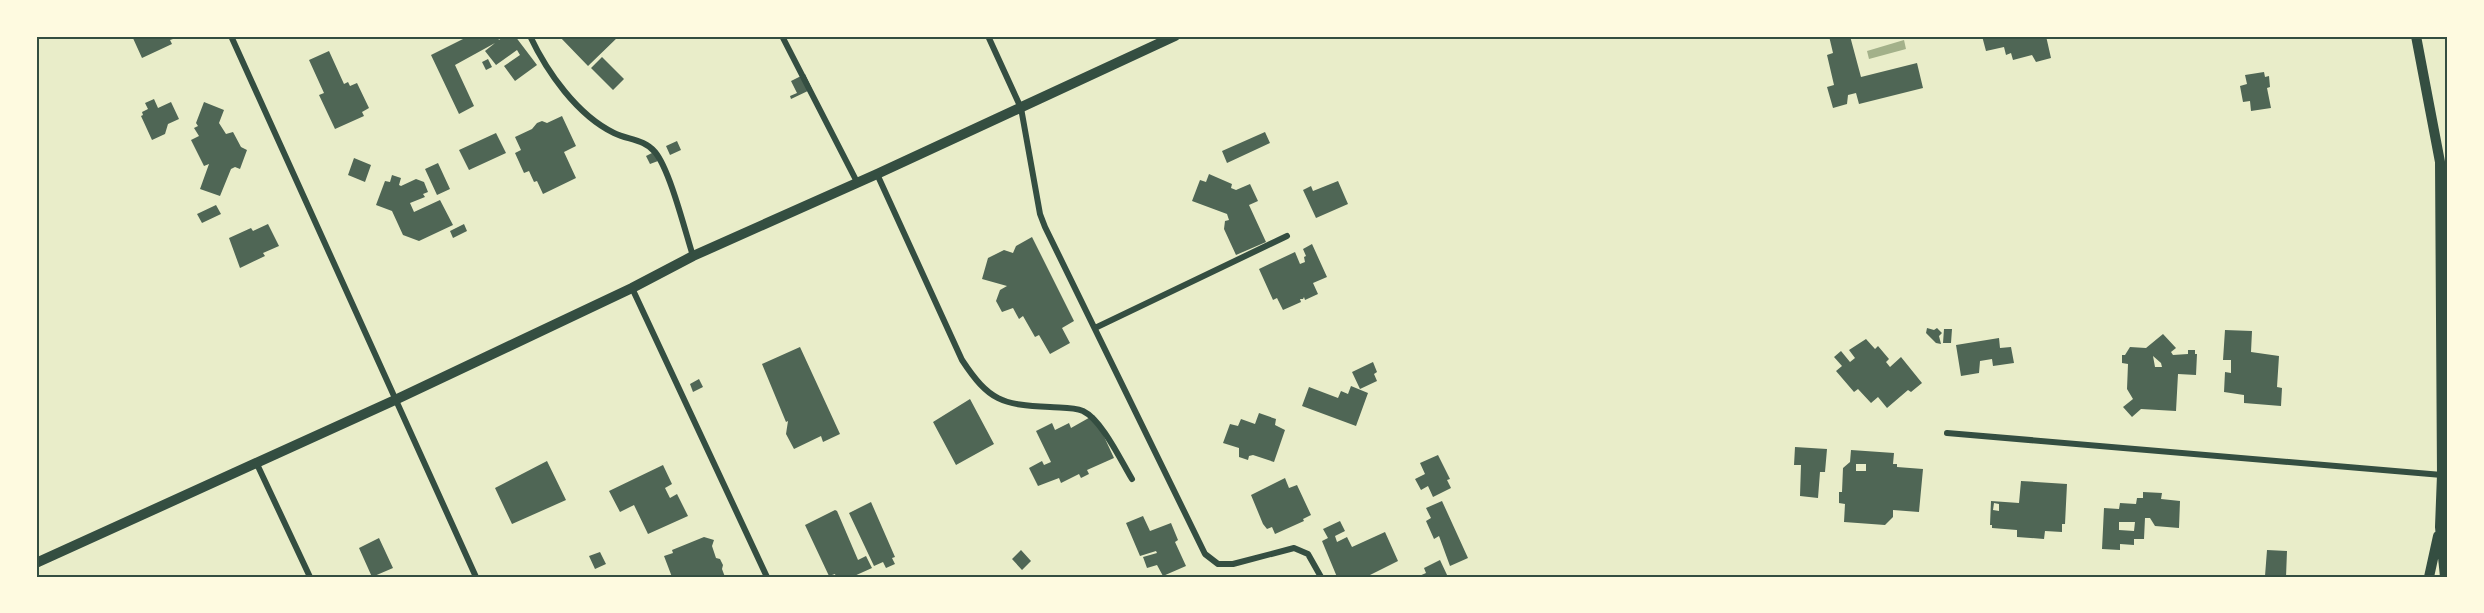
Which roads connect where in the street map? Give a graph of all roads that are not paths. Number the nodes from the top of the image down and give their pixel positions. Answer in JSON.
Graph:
{"nodes":[{"id":1,"x":231,"y":36,"type":"edge"},
{"id":2,"x":530,"y":36,"type":"edge"},
{"id":3,"x":782,"y":36,"type":"edge"},
{"id":4,"x":988,"y":36,"type":"edge"},
{"id":5,"x":1175,"y":36,"type":"edge"},
{"id":6,"x":2416,"y":36,"type":"edge"},
{"id":7,"x":1021,"y":108,"type":"junction"},
{"id":8,"x":877,"y":174,"type":"junction"},
{"id":9,"x":857,"y":182,"type":"junction"},
{"id":10,"x":1287,"y":236,"type":"dead end"},
{"id":11,"x":693,"y":256,"type":"junction"},
{"id":12,"x":632,"y":288,"type":"junction"},
{"id":13,"x":1095,"y":328,"type":"junction"},
{"id":14,"x":395,"y":399,"type":"junction"},
{"id":15,"x":1947,"y":433,"type":"dead end"},
{"id":16,"x":256,"y":462,"type":"junction"},
{"id":17,"x":2442,"y":476,"type":"junction"},
{"id":18,"x":1132,"y":479,"type":"dead end"},
{"id":19,"x":2440,"y":527,"type":"junction"},
{"id":20,"x":36,"y":563,"type":"edge"},
{"id":21,"x":310,"y":577,"type":"edge"},
{"id":22,"x":476,"y":577,"type":"edge"},
{"id":23,"x":767,"y":577,"type":"edge"},
{"id":24,"x":1321,"y":577,"type":"edge"},
{"id":25,"x":2429,"y":577,"type":"edge"},
{"id":26,"x":2445,"y":577,"type":"edge"}],
"edges":[{"from":1,"to":14,"type":"street"},
{"from":2,"to":11,"type":"street"},
{"from":3,"to":9,"type":"street"},
{"from":4,"to":7,"type":"street"},
{"from":5,"to":7,"type":"street"},
{"from":6,"to":17,"type":"street"},
{"from":7,"to":8,"type":"street"},
{"from":7,"to":13,"type":"street"},
{"from":8,"to":9,"type":"street"},
{"from":8,"to":18,"type":"street"},
{"from":9,"to":11,"type":"street"},
{"from":10,"to":13,"type":"street"},
{"from":11,"to":12,"type":"street"},
{"from":12,"to":14,"type":"street"},
{"from":12,"to":23,"type":"street"},
{"from":13,"to":24,"type":"street"},
{"from":14,"to":16,"type":"street"},
{"from":14,"to":22,"type":"street"},
{"from":15,"to":17,"type":"street"},
{"from":16,"to":20,"type":"street"},
{"from":16,"to":21,"type":"street"},
{"from":17,"to":19,"type":"street"},
{"from":19,"to":25,"type":"street"},
{"from":19,"to":26,"type":"street"}]}
